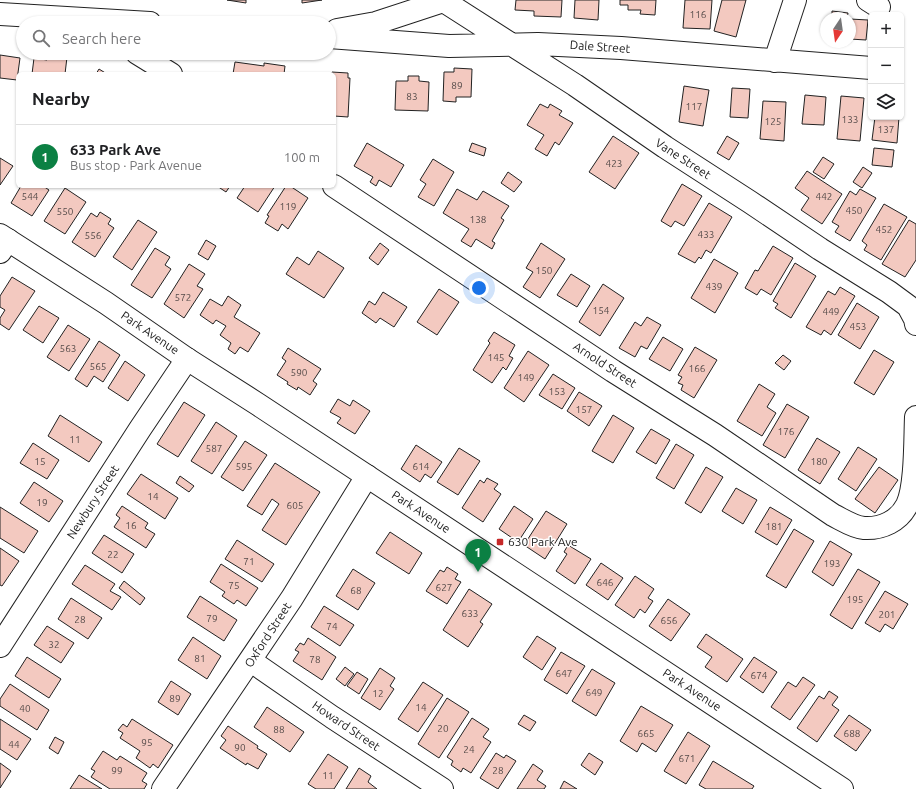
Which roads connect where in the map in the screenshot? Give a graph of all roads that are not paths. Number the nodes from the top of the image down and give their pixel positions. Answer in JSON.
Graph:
{"nodes":[{"id":1,"x":53,"y":0,"type":"edge"},
{"id":2,"x":444,"y":0,"type":"edge"},
{"id":3,"x":795,"y":0,"type":"edge"},
{"id":4,"x":0,"y":14,"type":"edge"},
{"id":5,"x":24,"y":16,"type":"edge"},
{"id":6,"x":77,"y":16,"type":"edge"},
{"id":7,"x":336,"y":30,"type":"edge"},
{"id":8,"x":336,"y":38,"type":"edge"},
{"id":9,"x":511,"y":44,"type":"junction"},
{"id":10,"x":148,"y":60,"type":"edge"},
{"id":11,"x":775,"y":61,"type":"junction"},
{"id":12,"x":868,"y":68,"type":"edge"},
{"id":13,"x":168,"y":72,"type":"edge"},
{"id":14,"x":336,"y":187,"type":"edge"},
{"id":15,"x":3,"y":242,"type":"edge"},
{"id":16,"x":916,"y":324,"type":"edge"},
{"id":17,"x":187,"y":359,"type":"junction"},
{"id":18,"x":916,"y":417,"type":"edge"},
{"id":19,"x":367,"y":476,"type":"junction"},
{"id":20,"x":0,"y":646,"type":"edge"},
{"id":21,"x":251,"y":661,"type":"junction"},
{"id":22,"x":163,"y":789,"type":"edge"},
{"id":23,"x":442,"y":789,"type":"edge"},
{"id":24,"x":842,"y":789,"type":"edge"}],
"edges":[{"from":1,"to":6,"type":"street"},
{"from":2,"to":7,"type":"street"},
{"from":2,"to":9,"type":"street","name":"Vane Street"},
{"from":3,"to":11,"type":"street"},
{"from":4,"to":5,"type":"street"},
{"from":8,"to":9,"type":"street","name":"Dale Street"},
{"from":9,"to":11,"type":"street","name":"Dale Street"},
{"from":9,"to":16,"type":"street","name":"Vane Street"},
{"from":10,"to":13,"type":"street"},
{"from":11,"to":12,"type":"street","name":"Dale Street"},
{"from":14,"to":18,"type":"street","name":"Arnold Street"},
{"from":15,"to":17,"type":"street","name":"Park Avenue"},
{"from":17,"to":19,"type":"street","name":"Park Avenue"},
{"from":17,"to":20,"type":"street","name":"Newbury Street"},
{"from":19,"to":21,"type":"street","name":"Oxford Street"},
{"from":19,"to":24,"type":"street","name":"Park Avenue"},
{"from":21,"to":22,"type":"street","name":"Oxford Street"},
{"from":21,"to":23,"type":"street","name":"Howard Street"}]}
